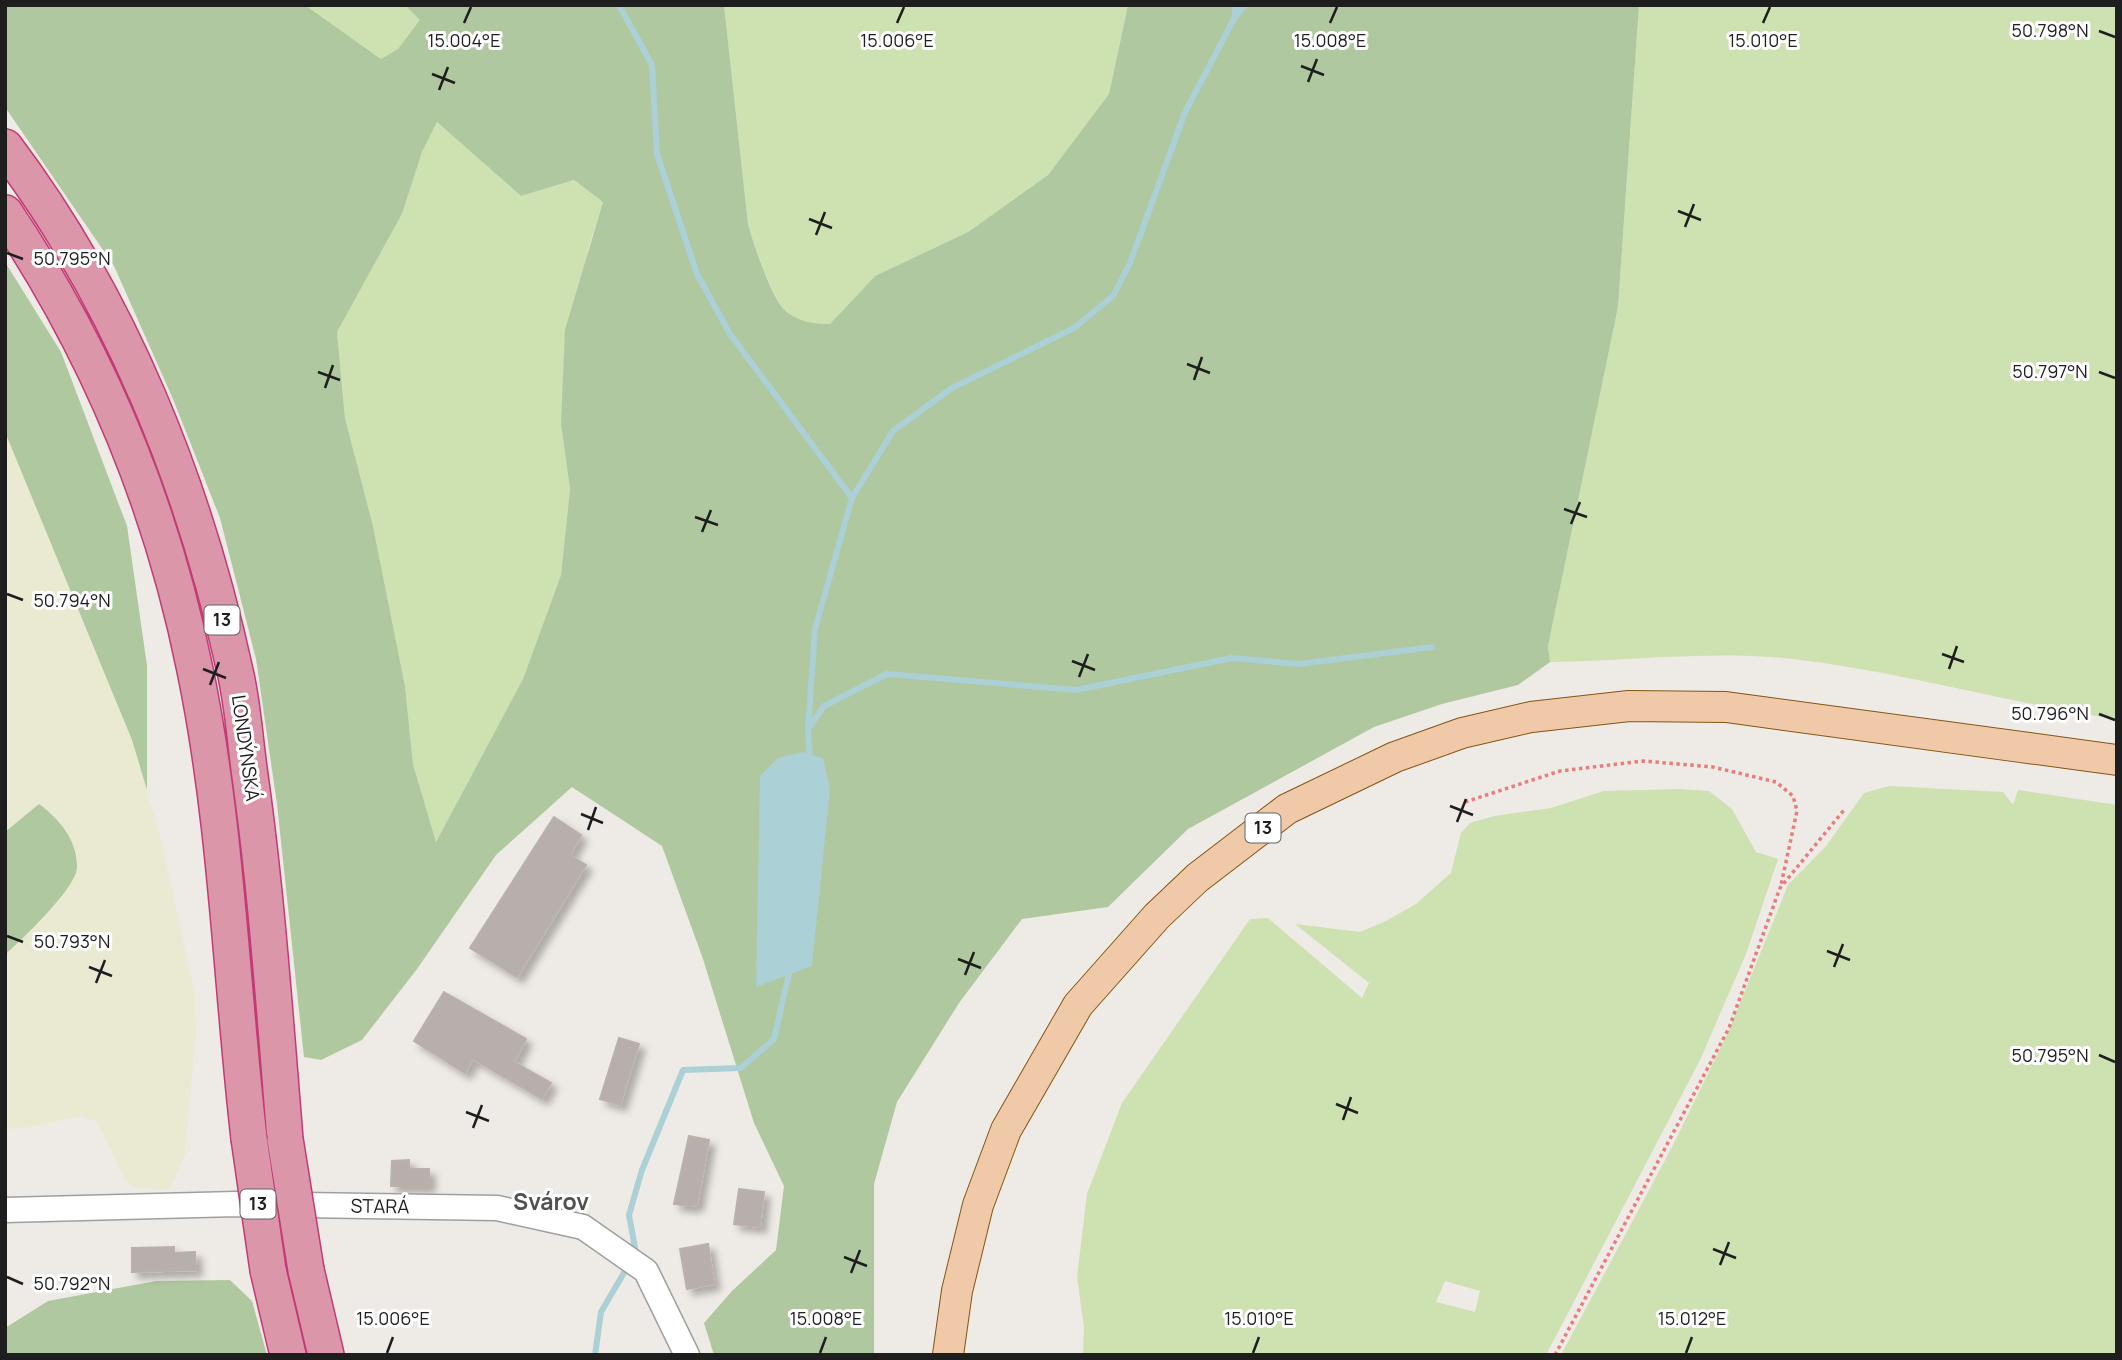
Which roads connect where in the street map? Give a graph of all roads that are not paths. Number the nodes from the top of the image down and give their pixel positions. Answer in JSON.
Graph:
{"nodes":[{"id":1,"x":5,"y":147,"type":"edge"},
{"id":2,"x":5,"y":213,"type":"edge"},
{"id":3,"x":2117,"y":760,"type":"edge"},
{"id":4,"x":5,"y":1210,"type":"edge"},
{"id":5,"x":288,"y":1355,"type":"edge"},
{"id":6,"x":326,"y":1355,"type":"edge"},
{"id":7,"x":687,"y":1355,"type":"edge"},
{"id":8,"x":948,"y":1355,"type":"edge"}],
"edges":[{"from":1,"to":6,"type":"highway","name":"LONDÝNSKÁ","number":"13","bridge":true},
{"from":2,"to":5,"type":"highway","name":"LONDÝNSKÁ","number":"13","bridge":true},
{"from":3,"to":8,"type":"main road","number":"13"},
{"from":4,"to":7,"type":"street","name":"STARÁ"}]}
